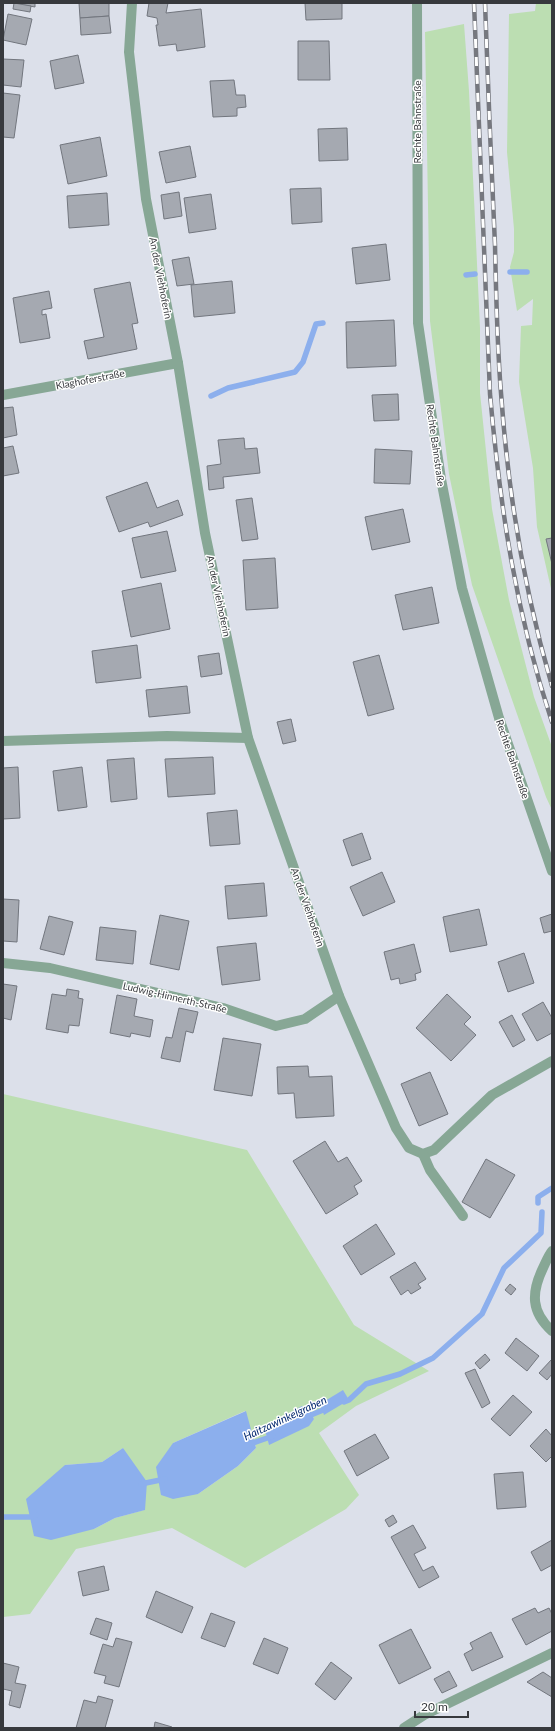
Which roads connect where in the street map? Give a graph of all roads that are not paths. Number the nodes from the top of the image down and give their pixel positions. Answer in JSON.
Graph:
{"nodes":[{"id":1,"x":132,"y":3,"type":"edge"},
{"id":2,"x":416,"y":3,"type":"edge"},
{"id":3,"x":178,"y":363,"type":"junction"},
{"id":4,"x":3,"y":395,"type":"edge"},
{"id":5,"x":248,"y":738,"type":"junction"},
{"id":6,"x":3,"y":741,"type":"edge"},
{"id":7,"x":552,"y":871,"type":"edge"},
{"id":8,"x":3,"y":963,"type":"edge"},
{"id":9,"x":339,"y":996,"type":"junction"},
{"id":10,"x":552,"y":1061,"type":"edge"},
{"id":11,"x":423,"y":1154,"type":"junction"},
{"id":12,"x":463,"y":1216,"type":"dead end"},
{"id":13,"x":552,"y":1251,"type":"edge"},
{"id":14,"x":552,"y":1331,"type":"edge"},
{"id":15,"x":552,"y":1653,"type":"edge"},
{"id":16,"x":404,"y":1728,"type":"edge"}],
"edges":[{"from":1,"to":3,"type":"street","name":"An der Viehhoferin"},
{"from":2,"to":7,"type":"street","name":"Rechte Bahnstraße"},
{"from":3,"to":4,"type":"street","name":"Klaghoferstraße"},
{"from":3,"to":5,"type":"street","name":"An der Viehhoferin"},
{"from":5,"to":6,"type":"street"},
{"from":5,"to":9,"type":"street","name":"An der Viehhoferin"},
{"from":8,"to":9,"type":"street","name":"Ludwig-Hinnerth-Straße"},
{"from":9,"to":11,"type":"street","name":"An der Viehhoferin"},
{"from":10,"to":11,"type":"street"},
{"from":11,"to":12,"type":"street"},
{"from":13,"to":14,"type":"street"},
{"from":15,"to":16,"type":"street"}]}
